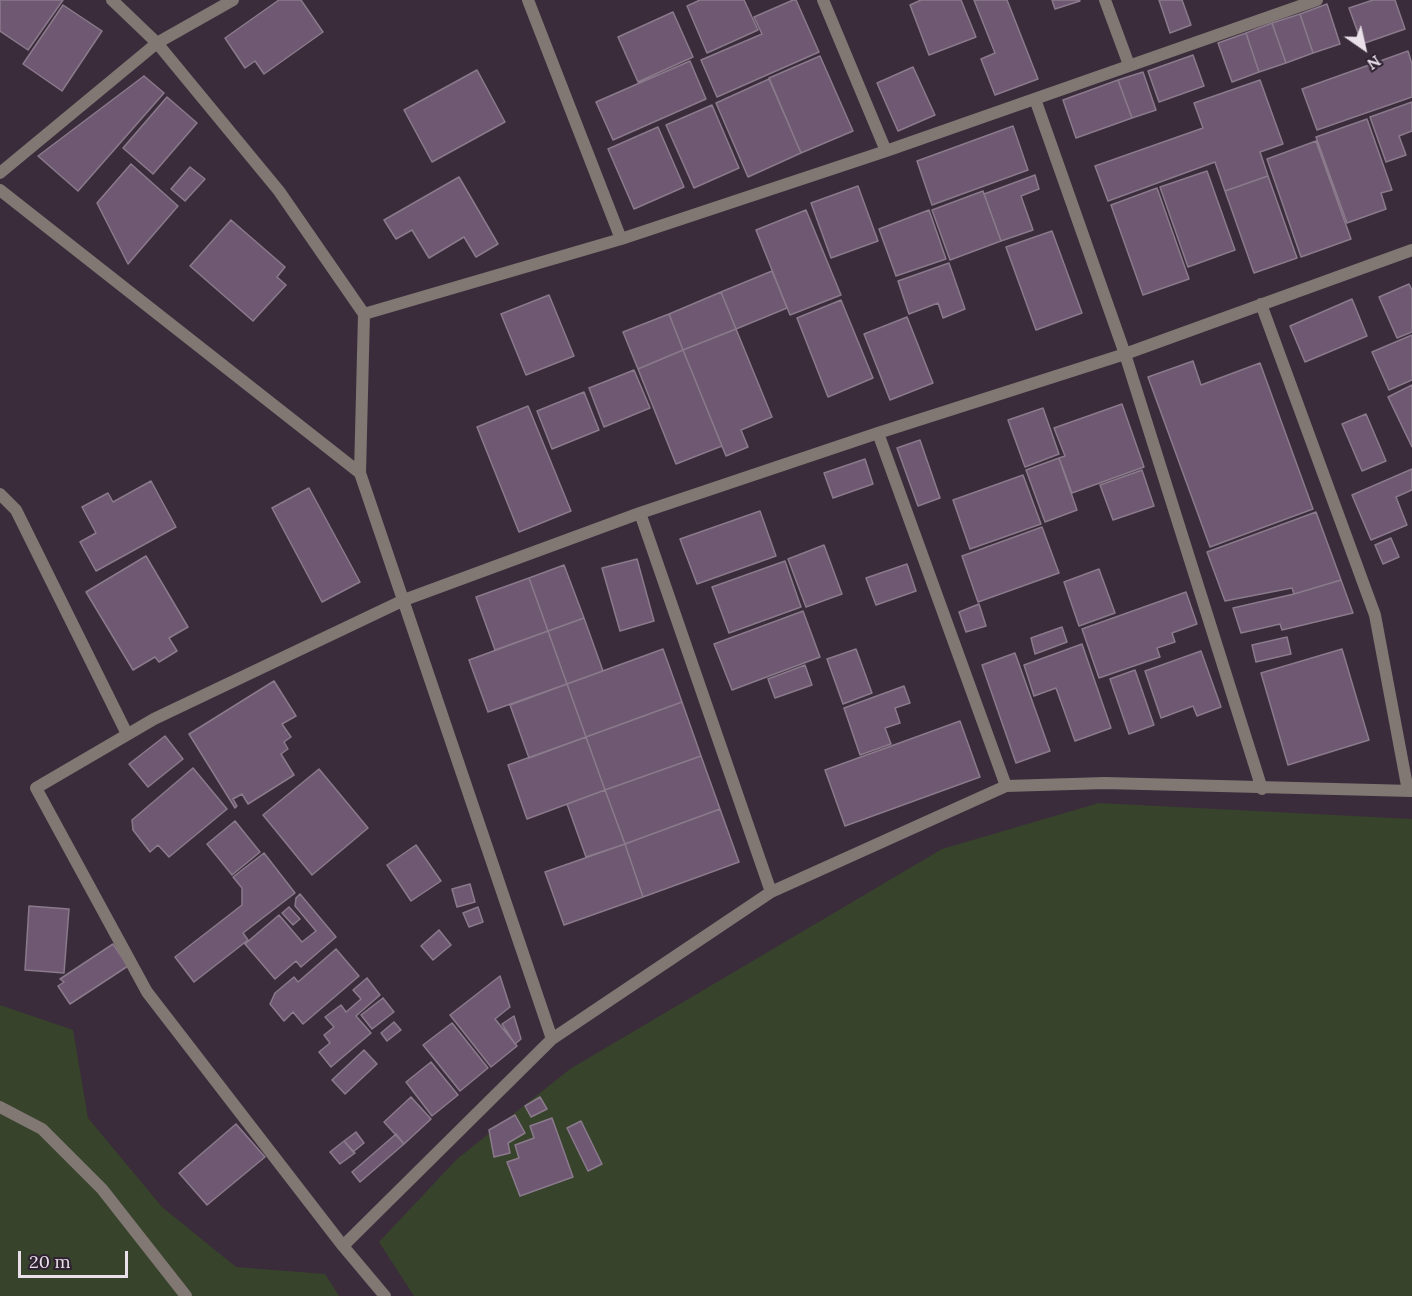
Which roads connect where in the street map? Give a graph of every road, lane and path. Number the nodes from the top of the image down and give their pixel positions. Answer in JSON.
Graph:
{"nodes":[{"id":1,"x":112,"y":0,"type":"edge"},
{"id":2,"x":233,"y":0,"type":"edge"},
{"id":3,"x":528,"y":0,"type":"edge"},
{"id":4,"x":823,"y":0,"type":"edge"},
{"id":5,"x":1106,"y":0,"type":"edge"},
{"id":6,"x":1317,"y":0,"type":"edge"},
{"id":7,"x":157,"y":43,"type":"junction"},
{"id":8,"x":1129,"y":66,"type":"junction"},
{"id":9,"x":1035,"y":99,"type":"junction"},
{"id":10,"x":886,"y":150,"type":"junction"},
{"id":11,"x":0,"y":173,"type":"edge"},
{"id":12,"x":0,"y":190,"type":"edge"},
{"id":13,"x":621,"y":239,"type":"junction"},
{"id":14,"x":1412,"y":250,"type":"edge"},
{"id":15,"x":1261,"y":304,"type":"junction"},
{"id":16,"x":364,"y":314,"type":"junction"},
{"id":17,"x":1125,"y":354,"type":"junction"},
{"id":18,"x":878,"y":433,"type":"junction"},
{"id":19,"x":360,"y":473,"type":"junction"},
{"id":20,"x":0,"y":494,"type":"edge"},
{"id":21,"x":640,"y":513,"type":"junction"},
{"id":22,"x":404,"y":600,"type":"junction"},
{"id":23,"x":127,"y":734,"type":"junction"},
{"id":24,"x":1006,"y":786,"type":"junction"},
{"id":25,"x":1262,"y":789,"type":"junction"},
{"id":26,"x":1410,"y":791,"type":"edge"},
{"id":27,"x":771,"y":892,"type":"junction"},
{"id":28,"x":552,"y":1039,"type":"junction"},
{"id":29,"x":0,"y":1107,"type":"edge"},
{"id":30,"x":344,"y":1246,"type":"junction"},
{"id":31,"x":186,"y":1296,"type":"edge"},
{"id":32,"x":385,"y":1296,"type":"edge"}],
"edges":[{"from":1,"to":7,"type":"street"},
{"from":2,"to":7,"type":"street"},
{"from":3,"to":13,"type":"street"},
{"from":4,"to":10,"type":"street"},
{"from":5,"to":8,"type":"street"},
{"from":6,"to":8,"type":"street"},
{"from":7,"to":11,"type":"street"},
{"from":7,"to":16,"type":"street"},
{"from":8,"to":9,"type":"street"},
{"from":9,"to":10,"type":"street"},
{"from":9,"to":17,"type":"street"},
{"from":10,"to":13,"type":"street"},
{"from":12,"to":19,"type":"street"},
{"from":13,"to":16,"type":"street"},
{"from":14,"to":15,"type":"street"},
{"from":15,"to":17,"type":"street"},
{"from":15,"to":26,"type":"street"},
{"from":16,"to":19,"type":"street"},
{"from":17,"to":18,"type":"street"},
{"from":17,"to":25,"type":"street"},
{"from":18,"to":21,"type":"street"},
{"from":18,"to":24,"type":"street"},
{"from":19,"to":22,"type":"street"},
{"from":20,"to":23,"type":"street"},
{"from":21,"to":22,"type":"street"},
{"from":21,"to":27,"type":"street"},
{"from":22,"to":23,"type":"street"},
{"from":22,"to":28,"type":"street"},
{"from":23,"to":30,"type":"street"},
{"from":24,"to":25,"type":"street"},
{"from":24,"to":27,"type":"street"},
{"from":25,"to":26,"type":"street"},
{"from":27,"to":28,"type":"street"},
{"from":28,"to":30,"type":"street"},
{"from":29,"to":31,"type":"street"},
{"from":30,"to":32,"type":"street"}]}
